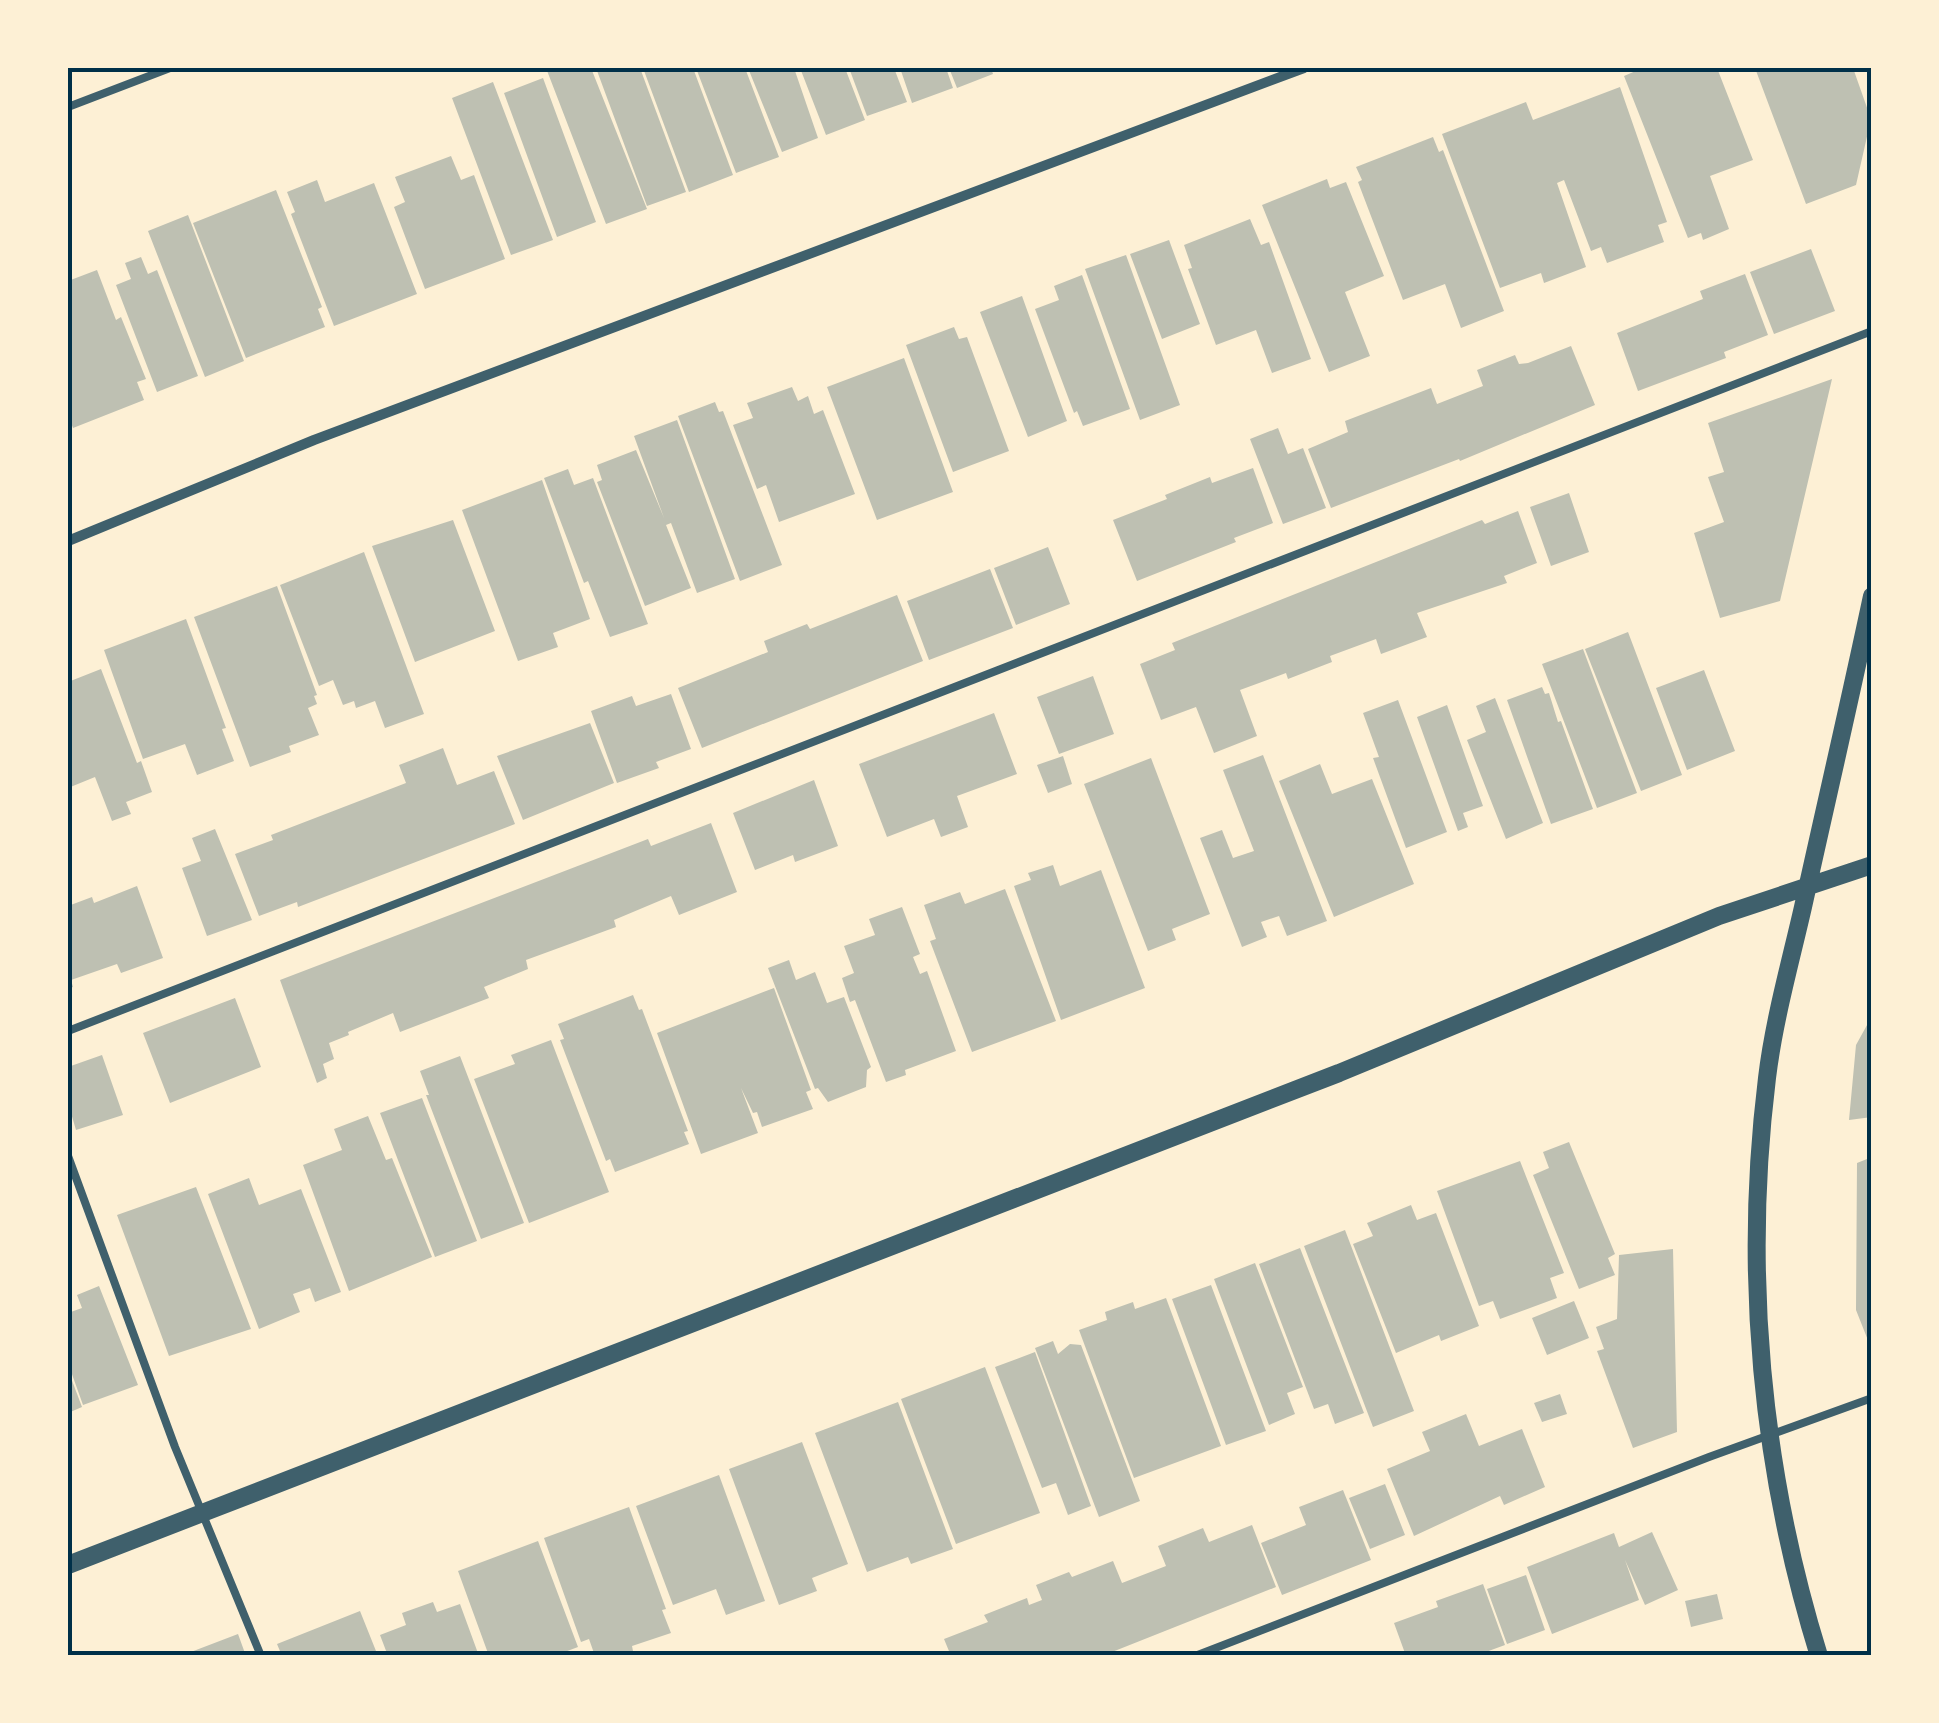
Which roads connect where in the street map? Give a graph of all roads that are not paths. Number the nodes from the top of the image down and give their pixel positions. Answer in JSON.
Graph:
{"nodes":[{"id":1,"x":170,"y":68,"type":"edge"},
{"id":2,"x":1304,"y":68,"type":"edge"},
{"id":3,"x":68,"y":107,"type":"edge"},
{"id":4,"x":1872,"y":331,"type":"edge"},
{"id":5,"x":68,"y":541,"type":"edge"},
{"id":6,"x":1872,"y":596,"type":"edge"},
{"id":7,"x":1872,"y":865,"type":"edge"},
{"id":8,"x":1808,"y":884,"type":"junction"},
{"id":9,"x":68,"y":1031,"type":"edge"},
{"id":10,"x":68,"y":1156,"type":"edge"},
{"id":11,"x":1872,"y":1398,"type":"edge"},
{"id":12,"x":1768,"y":1438,"type":"junction"},
{"id":13,"x":201,"y":1512,"type":"junction"},
{"id":14,"x":68,"y":1565,"type":"edge"},
{"id":15,"x":261,"y":1656,"type":"edge"},
{"id":16,"x":1195,"y":1656,"type":"edge"},
{"id":17,"x":1819,"y":1656,"type":"edge"}],
"edges":[{"from":1,"to":3,"type":"lane"},
{"from":2,"to":5,"type":"street"},
{"from":4,"to":9,"type":"lane"},
{"from":6,"to":8,"type":"street"},
{"from":7,"to":8,"type":"street"},
{"from":8,"to":12,"type":"street"},
{"from":8,"to":13,"type":"street"},
{"from":10,"to":13,"type":"lane"},
{"from":11,"to":12,"type":"lane"},
{"from":12,"to":16,"type":"lane"},
{"from":12,"to":17,"type":"street"},
{"from":13,"to":14,"type":"street"},
{"from":13,"to":15,"type":"lane"}]}
